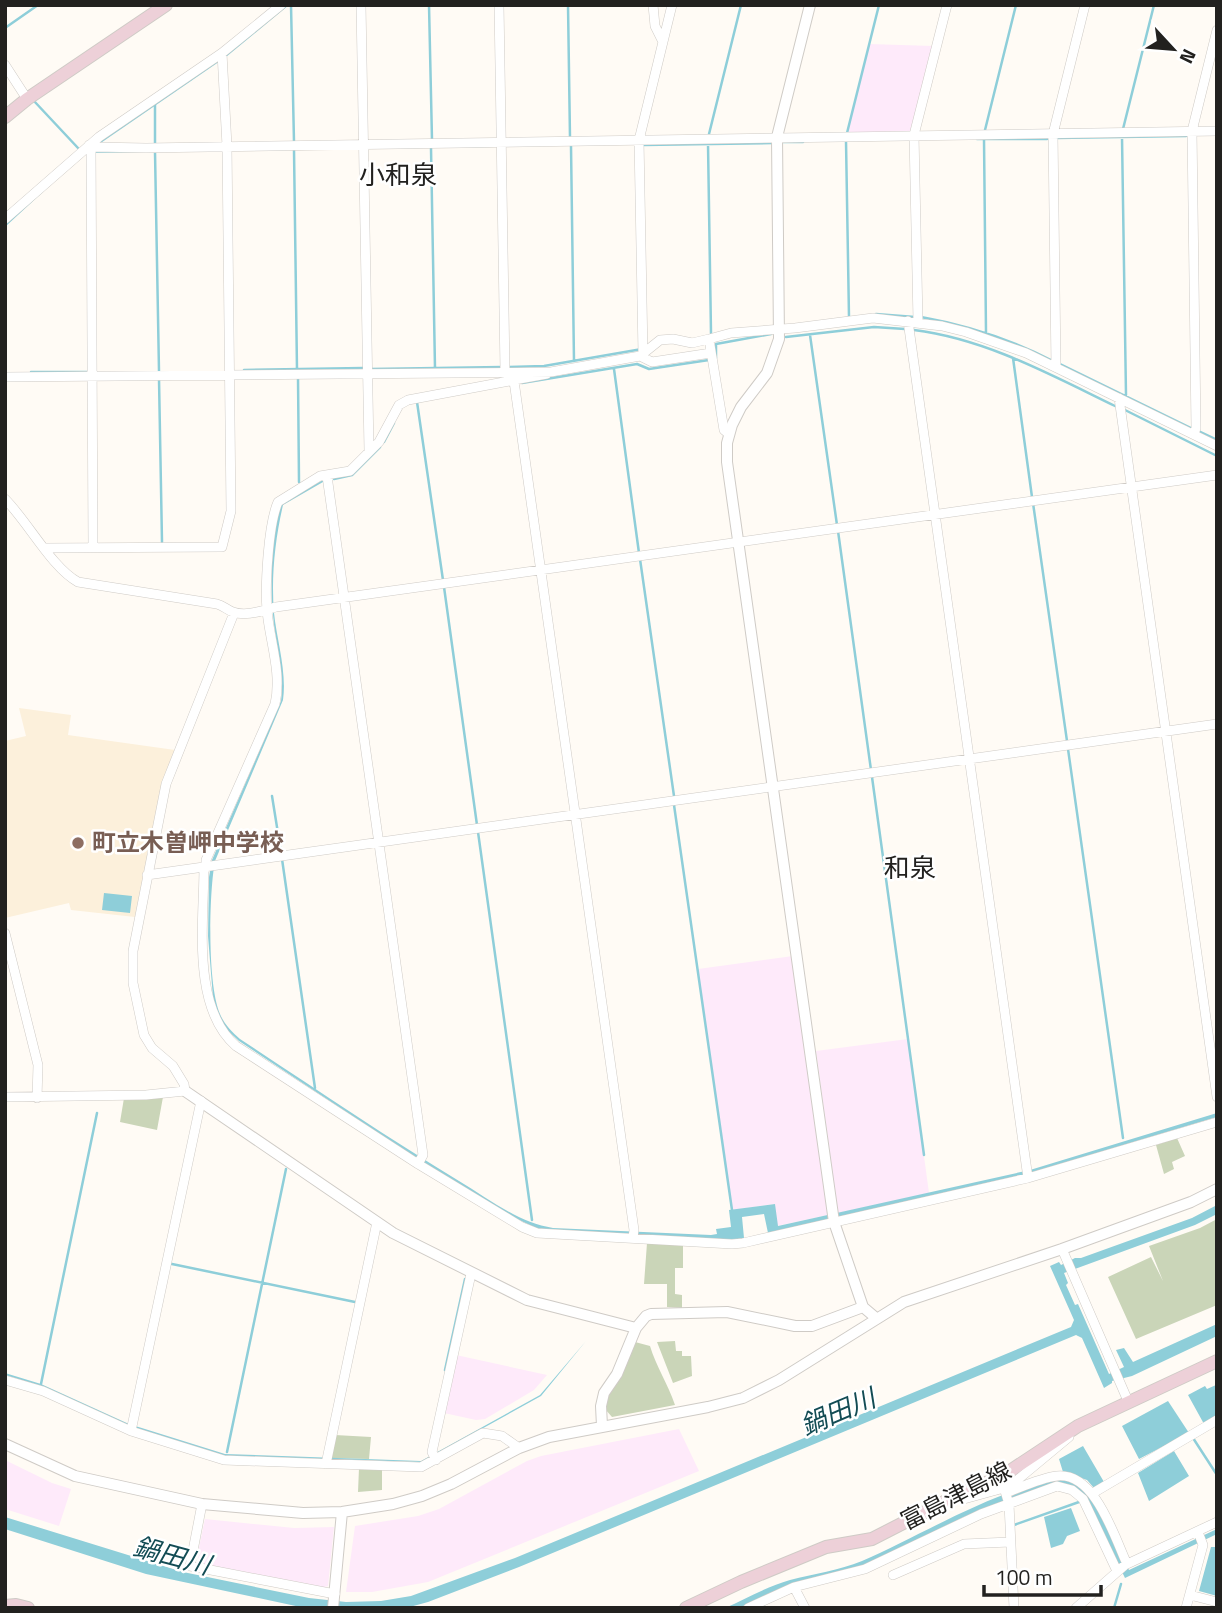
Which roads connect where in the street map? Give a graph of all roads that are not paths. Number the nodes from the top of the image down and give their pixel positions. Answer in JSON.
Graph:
{"nodes":[{"id":1,"x":166,"y":5,"type":"edge"},
{"id":2,"x":281,"y":5,"type":"edge"},
{"id":3,"x":361,"y":5,"type":"edge"},
{"id":4,"x":499,"y":5,"type":"edge"},
{"id":5,"x":653,"y":5,"type":"edge"},
{"id":6,"x":672,"y":5,"type":"edge"},
{"id":7,"x":810,"y":5,"type":"edge"},
{"id":8,"x":947,"y":5,"type":"edge"},
{"id":9,"x":1085,"y":5,"type":"edge"},
{"id":10,"x":1217,"y":30,"type":"edge"},
{"id":11,"x":663,"y":42,"type":"junction"},
{"id":12,"x":222,"y":56,"type":"junction"},
{"id":13,"x":5,"y":65,"type":"edge"},
{"id":14,"x":27,"y":99,"type":"junction"},
{"id":15,"x":5,"y":117,"type":"edge"},
{"id":16,"x":1192,"y":131,"type":"junction"},
{"id":17,"x":1217,"y":131,"type":"edge"},
{"id":18,"x":1053,"y":134,"type":"junction"},
{"id":19,"x":914,"y":135,"type":"junction"},
{"id":20,"x":777,"y":137,"type":"junction"},
{"id":21,"x":639,"y":140,"type":"junction"},
{"id":22,"x":502,"y":145,"type":"junction"},
{"id":23,"x":364,"y":147,"type":"junction"},
{"id":24,"x":91,"y":148,"type":"junction"},
{"id":25,"x":227,"y":149,"type":"junction"},
{"id":26,"x":5,"y":219,"type":"edge"},
{"id":27,"x":913,"y":321,"type":"junction"},
{"id":28,"x":780,"y":328,"type":"junction"},
{"id":29,"x":709,"y":340,"type":"junction"},
{"id":30,"x":642,"y":352,"type":"junction"},
{"id":31,"x":711,"y":353,"type":"junction"},
{"id":32,"x":1056,"y":367,"type":"junction"},
{"id":33,"x":505,"y":371,"type":"junction"},
{"id":34,"x":551,"y":372,"type":"junction"},
{"id":35,"x":367,"y":373,"type":"junction"},
{"id":36,"x":229,"y":374,"type":"junction"},
{"id":37,"x":5,"y":377,"type":"edge"},
{"id":38,"x":91,"y":377,"type":"junction"},
{"id":39,"x":513,"y":381,"type":"junction"},
{"id":40,"x":1119,"y":398,"type":"junction"},
{"id":41,"x":729,"y":434,"type":"junction"},
{"id":42,"x":1194,"y":434,"type":"junction"},
{"id":43,"x":1217,"y":446,"type":"edge"},
{"id":44,"x":369,"y":452,"type":"junction"},
{"id":45,"x":1217,"y":475,"type":"edge"},
{"id":46,"x":327,"y":476,"type":"junction"},
{"id":47,"x":1131,"y":486,"type":"junction"},
{"id":48,"x":5,"y":499,"type":"edge"},
{"id":49,"x":935,"y":514,"type":"junction"},
{"id":50,"x":738,"y":542,"type":"junction"},
{"id":51,"x":93,"y":545,"type":"junction"},
{"id":52,"x":45,"y":548,"type":"junction"},
{"id":53,"x":541,"y":570,"type":"junction"},
{"id":54,"x":344,"y":597,"type":"junction"},
{"id":55,"x":271,"y":608,"type":"junction"},
{"id":56,"x":234,"y":613,"type":"junction"},
{"id":57,"x":1217,"y":724,"type":"edge"},
{"id":58,"x":1166,"y":732,"type":"junction"},
{"id":59,"x":970,"y":760,"type":"junction"},
{"id":60,"x":772,"y":788,"type":"junction"},
{"id":61,"x":575,"y":814,"type":"junction"},
{"id":62,"x":379,"y":842,"type":"junction"},
{"id":63,"x":208,"y":866,"type":"junction"},
{"id":64,"x":147,"y":875,"type":"junction"},
{"id":65,"x":5,"y":933,"type":"edge"},
{"id":66,"x":186,"y":1091,"type":"junction"},
{"id":67,"x":5,"y":1097,"type":"edge"},
{"id":68,"x":1217,"y":1097,"type":"edge"},
{"id":69,"x":37,"y":1098,"type":"junction"},
{"id":70,"x":201,"y":1101,"type":"junction"},
{"id":71,"x":1217,"y":1122,"type":"edge"},
{"id":72,"x":420,"y":1160,"type":"junction"},
{"id":73,"x":1028,"y":1174,"type":"junction"},
{"id":74,"x":1217,"y":1189,"type":"edge"},
{"id":75,"x":833,"y":1218,"type":"junction"},
{"id":76,"x":377,"y":1222,"type":"junction"},
{"id":77,"x":633,"y":1235,"type":"junction"},
{"id":78,"x":1064,"y":1254,"type":"junction"},
{"id":79,"x":471,"y":1274,"type":"junction"},
{"id":80,"x":863,"y":1307,"type":"junction"},
{"id":81,"x":876,"y":1318,"type":"junction"},
{"id":82,"x":636,"y":1328,"type":"junction"},
{"id":83,"x":1217,"y":1361,"type":"edge"},
{"id":84,"x":5,"y":1380,"type":"edge"},
{"id":85,"x":1128,"y":1401,"type":"junction"},
{"id":86,"x":1217,"y":1420,"type":"edge"},
{"id":87,"x":603,"y":1426,"type":"junction"},
{"id":88,"x":1078,"y":1426,"type":"junction"},
{"id":89,"x":132,"y":1428,"type":"junction"},
{"id":90,"x":5,"y":1444,"type":"edge"},
{"id":91,"x":519,"y":1448,"type":"junction"},
{"id":92,"x":434,"y":1456,"type":"junction"},
{"id":93,"x":326,"y":1461,"type":"junction"},
{"id":94,"x":1093,"y":1493,"type":"junction"},
{"id":95,"x":1006,"y":1495,"type":"junction"},
{"id":96,"x":952,"y":1498,"type":"junction"},
{"id":97,"x":202,"y":1504,"type":"junction"},
{"id":98,"x":342,"y":1512,"type":"junction"},
{"id":99,"x":1217,"y":1522,"type":"edge"},
{"id":100,"x":1198,"y":1532,"type":"junction"},
{"id":101,"x":1010,"y":1542,"type":"junction"},
{"id":102,"x":1123,"y":1567,"type":"junction"},
{"id":103,"x":893,"y":1575,"type":"dead end"},
{"id":104,"x":794,"y":1587,"type":"junction"},
{"id":105,"x":1190,"y":1595,"type":"junction"},
{"id":106,"x":334,"y":1600,"type":"edge"},
{"id":107,"x":1217,"y":1602,"type":"edge"},
{"id":108,"x":5,"y":1606,"type":"edge"},
{"id":109,"x":28,"y":1608,"type":"edge"},
{"id":110,"x":686,"y":1608,"type":"edge"},
{"id":111,"x":748,"y":1608,"type":"edge"},
{"id":112,"x":805,"y":1608,"type":"edge"},
{"id":113,"x":1014,"y":1608,"type":"edge"},
{"id":114,"x":1076,"y":1608,"type":"edge"},
{"id":115,"x":1186,"y":1608,"type":"edge"}],
"edges":[{"from":1,"to":14,"type":"main road"},
{"from":2,"to":12,"type":"street"},
{"from":3,"to":23,"type":"street"},
{"from":4,"to":22,"type":"street"},
{"from":5,"to":11,"type":"street"},
{"from":6,"to":11,"type":"street"},
{"from":7,"to":20,"type":"street"},
{"from":8,"to":19,"type":"street"},
{"from":9,"to":18,"type":"street"},
{"from":10,"to":16,"type":"street"},
{"from":11,"to":21,"type":"street"},
{"from":12,"to":24,"type":"street"},
{"from":12,"to":25,"type":"street"},
{"from":13,"to":14,"type":"street"},
{"from":14,"to":15,"type":"main road"},
{"from":16,"to":17,"type":"street"},
{"from":16,"to":18,"type":"street"},
{"from":16,"to":42,"type":"street"},
{"from":18,"to":19,"type":"street"},
{"from":18,"to":32,"type":"street"},
{"from":19,"to":20,"type":"street"},
{"from":19,"to":27,"type":"street"},
{"from":20,"to":21,"type":"street"},
{"from":20,"to":28,"type":"street"},
{"from":21,"to":22,"type":"street"},
{"from":21,"to":30,"type":"street"},
{"from":22,"to":23,"type":"street"},
{"from":22,"to":33,"type":"street"},
{"from":23,"to":25,"type":"street"},
{"from":23,"to":35,"type":"street"},
{"from":24,"to":25,"type":"street"},
{"from":24,"to":26,"type":"street"},
{"from":24,"to":38,"type":"street"},
{"from":25,"to":36,"type":"street"},
{"from":27,"to":28,"type":"street"},
{"from":27,"to":32,"type":"street"},
{"from":27,"to":49,"type":"street"},
{"from":28,"to":29,"type":"street"},
{"from":28,"to":41,"type":"street"},
{"from":29,"to":30,"type":"street"},
{"from":29,"to":31,"type":"street"},
{"from":30,"to":31,"type":"street"},
{"from":30,"to":34,"type":"street"},
{"from":31,"to":41,"type":"street"},
{"from":32,"to":40,"type":"street"},
{"from":33,"to":34,"type":"street"},
{"from":33,"to":35,"type":"street"},
{"from":34,"to":39,"type":"street"},
{"from":35,"to":36,"type":"street"},
{"from":35,"to":44,"type":"street"},
{"from":36,"to":38,"type":"street"},
{"from":36,"to":51,"type":"street"},
{"from":37,"to":38,"type":"street"},
{"from":38,"to":51,"type":"street"},
{"from":39,"to":44,"type":"street"},
{"from":39,"to":53,"type":"street"},
{"from":40,"to":42,"type":"street"},
{"from":40,"to":47,"type":"street"},
{"from":41,"to":50,"type":"street"},
{"from":42,"to":43,"type":"street"},
{"from":44,"to":46,"type":"street"},
{"from":45,"to":47,"type":"street"},
{"from":46,"to":54,"type":"street"},
{"from":46,"to":55,"type":"street"},
{"from":47,"to":49,"type":"street"},
{"from":47,"to":58,"type":"street"},
{"from":48,"to":52,"type":"street"},
{"from":49,"to":50,"type":"street"},
{"from":49,"to":59,"type":"street"},
{"from":50,"to":53,"type":"street"},
{"from":50,"to":60,"type":"street"},
{"from":51,"to":52,"type":"street"},
{"from":52,"to":56,"type":"street"},
{"from":53,"to":54,"type":"street"},
{"from":53,"to":61,"type":"street"},
{"from":54,"to":55,"type":"street"},
{"from":54,"to":62,"type":"street"},
{"from":55,"to":56,"type":"street"},
{"from":55,"to":63,"type":"street"},
{"from":56,"to":64,"type":"street"},
{"from":57,"to":58,"type":"street"},
{"from":58,"to":59,"type":"street"},
{"from":58,"to":68,"type":"street"},
{"from":59,"to":60,"type":"street"},
{"from":59,"to":73,"type":"street"},
{"from":60,"to":61,"type":"street"},
{"from":60,"to":75,"type":"street"},
{"from":61,"to":62,"type":"street"},
{"from":61,"to":77,"type":"street"},
{"from":62,"to":63,"type":"street"},
{"from":62,"to":72,"type":"street"},
{"from":63,"to":64,"type":"street"},
{"from":63,"to":72,"type":"street"},
{"from":64,"to":66,"type":"street"},
{"from":65,"to":69,"type":"street"},
{"from":66,"to":69,"type":"street"},
{"from":66,"to":70,"type":"street"},
{"from":67,"to":69,"type":"street"},
{"from":70,"to":76,"type":"street"},
{"from":70,"to":89,"type":"street"},
{"from":71,"to":73,"type":"street"},
{"from":72,"to":77,"type":"street"},
{"from":73,"to":75,"type":"street"},
{"from":74,"to":78,"type":"street"},
{"from":75,"to":77,"type":"street"},
{"from":75,"to":80,"type":"street"},
{"from":76,"to":79,"type":"street"},
{"from":76,"to":93,"type":"street"},
{"from":78,"to":81,"type":"street"},
{"from":78,"to":85,"type":"street"},
{"from":79,"to":82,"type":"street"},
{"from":79,"to":92,"type":"street"},
{"from":80,"to":81,"type":"street"},
{"from":80,"to":82,"type":"street"},
{"from":81,"to":87,"type":"street"},
{"from":82,"to":87,"type":"street"},
{"from":83,"to":85,"type":"main road","name":"富島津島線"},
{"from":84,"to":89,"type":"street"},
{"from":85,"to":88,"type":"main road","name":"富島津島線"},
{"from":86,"to":94,"type":"street"},
{"from":87,"to":91,"type":"street"},
{"from":88,"to":95,"type":"street"},
{"from":88,"to":96,"type":"main road","name":"富島津島線"},
{"from":89,"to":93,"type":"street"},
{"from":90,"to":97,"type":"street"},
{"from":91,"to":92,"type":"street"},
{"from":91,"to":98,"type":"street"},
{"from":92,"to":93,"type":"street"},
{"from":94,"to":95,"type":"street"},
{"from":94,"to":102,"type":"street"},
{"from":95,"to":96,"type":"street"},
{"from":95,"to":101,"type":"street"},
{"from":95,"to":102,"type":"street"},
{"from":95,"to":104,"type":"street"},
{"from":96,"to":110,"type":"main road","name":"富島津島線"},
{"from":97,"to":98,"type":"street"},
{"from":97,"to":106,"type":"street"},
{"from":98,"to":106,"type":"street"},
{"from":99,"to":100,"type":"street"},
{"from":100,"to":102,"type":"street"},
{"from":100,"to":105,"type":"street"},
{"from":101,"to":103,"type":"street"},
{"from":101,"to":113,"type":"street"},
{"from":102,"to":114,"type":"street"},
{"from":104,"to":111,"type":"street"},
{"from":104,"to":112,"type":"street"},
{"from":105,"to":107,"type":"street"},
{"from":105,"to":115,"type":"street"},
{"from":108,"to":109,"type":"main road"}]}
